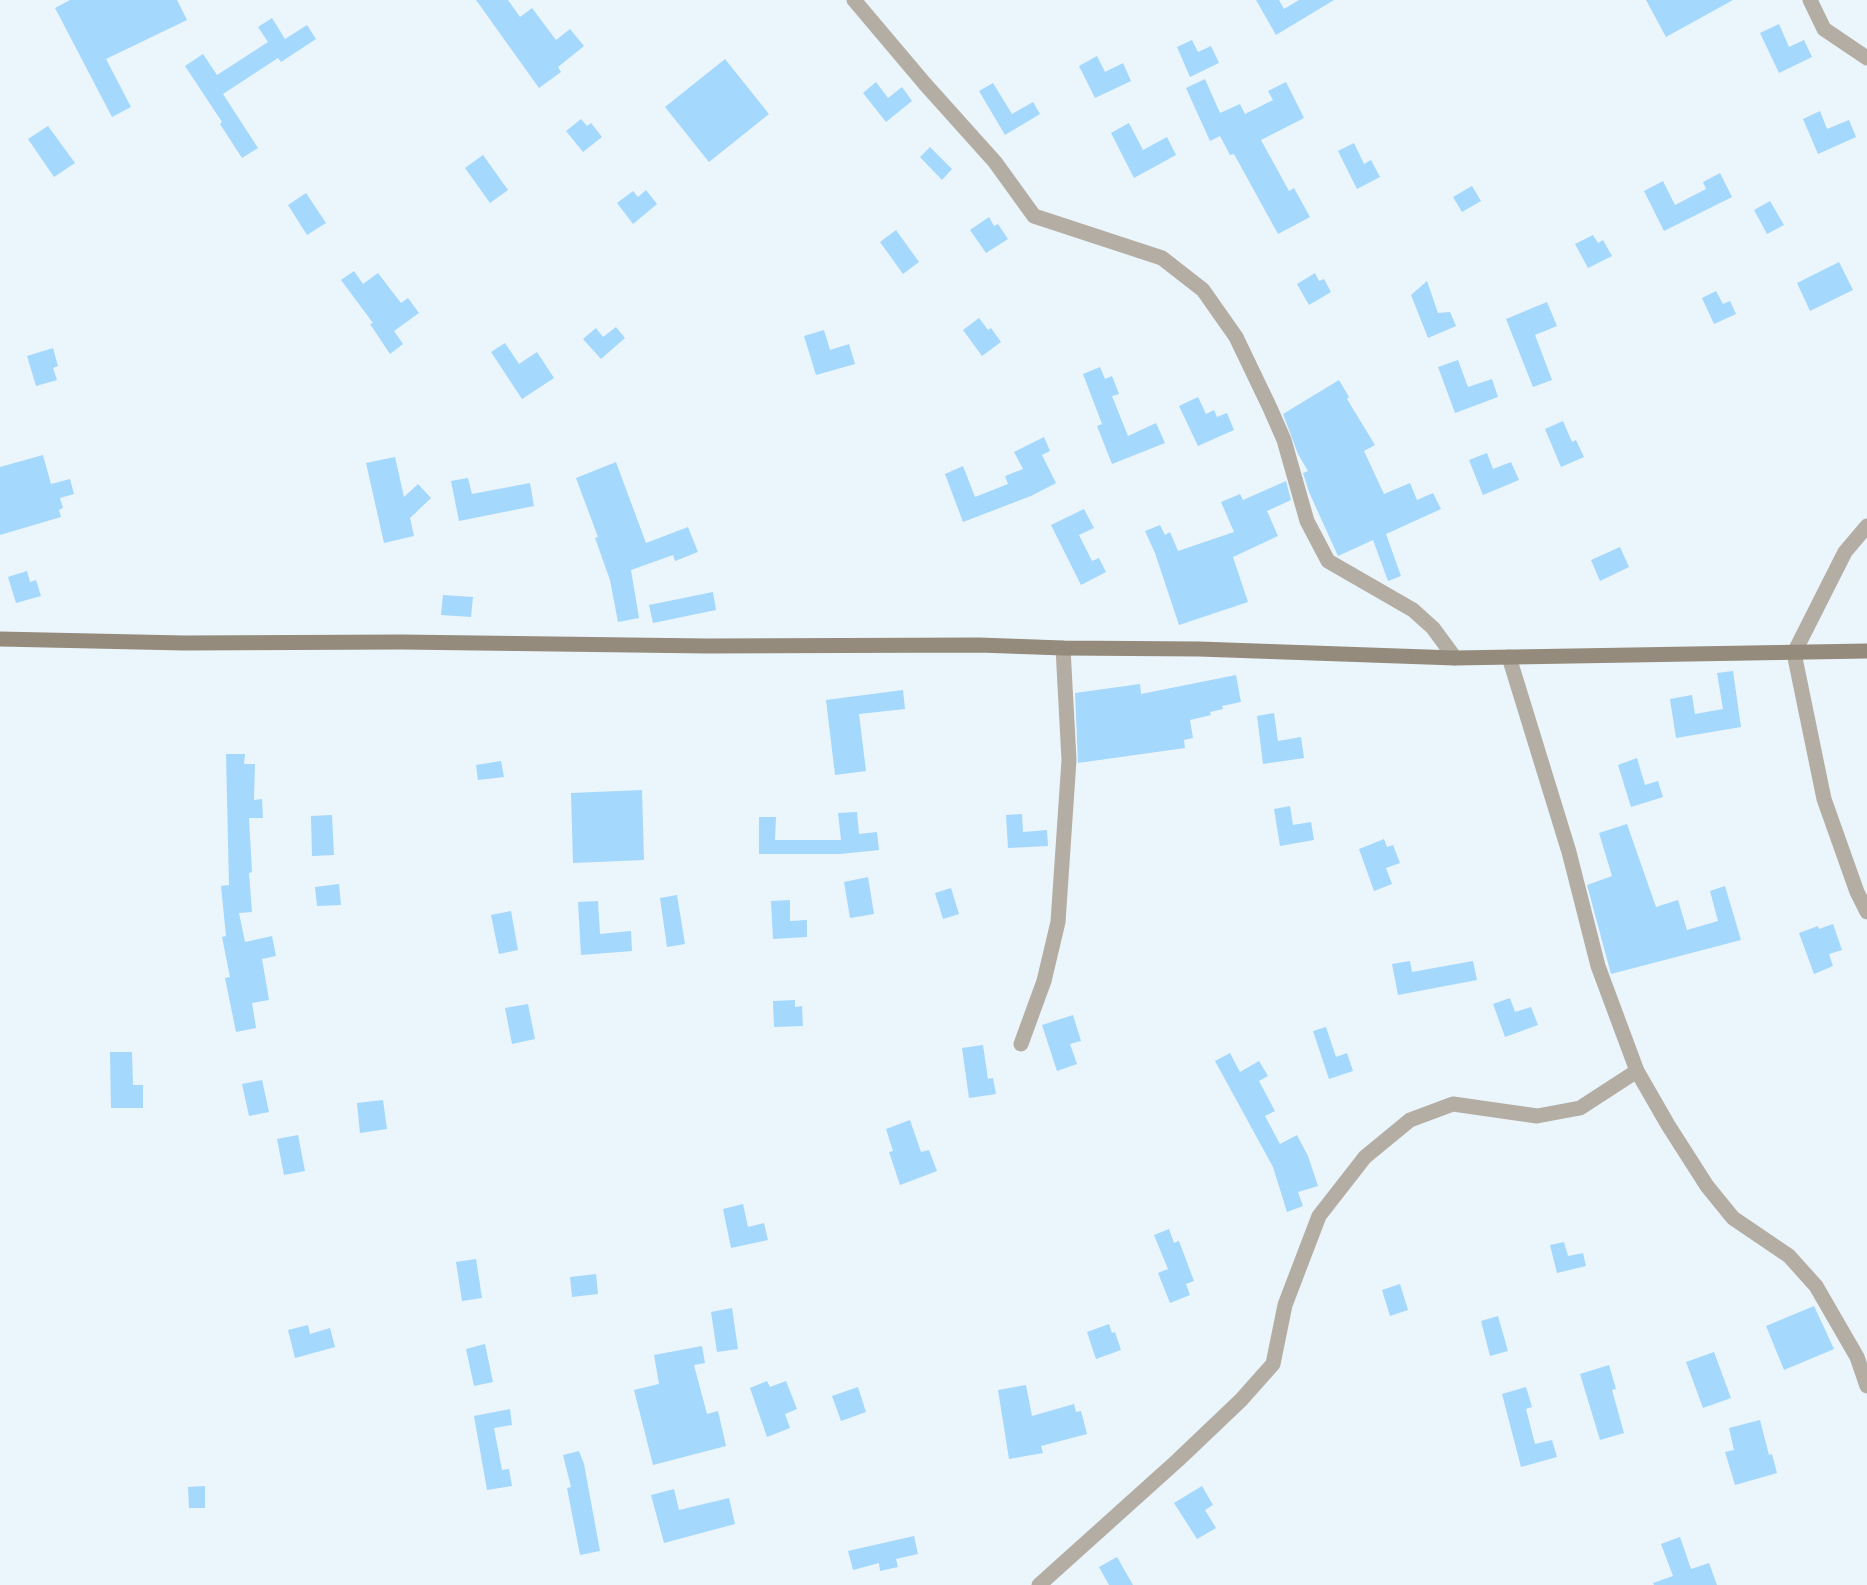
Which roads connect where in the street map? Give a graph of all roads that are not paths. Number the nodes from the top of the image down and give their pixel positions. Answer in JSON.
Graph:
{"nodes":[{"id":1,"x":854,"y":0,"type":"edge"},
{"id":2,"x":1810,"y":0,"type":"edge"},
{"id":3,"x":1867,"y":58,"type":"edge"},
{"id":4,"x":1867,"y":526,"type":"edge"},
{"id":5,"x":0,"y":639,"type":"edge"},
{"id":6,"x":1063,"y":648,"type":"junction"},
{"id":7,"x":1867,"y":651,"type":"edge"},
{"id":8,"x":1794,"y":653,"type":"junction"},
{"id":9,"x":1509,"y":657,"type":"junction"},
{"id":10,"x":1455,"y":658,"type":"junction"},
{"id":11,"x":1867,"y":912,"type":"edge"},
{"id":12,"x":1021,"y":1044,"type":"dead end"},
{"id":13,"x":1637,"y":1071,"type":"junction"},
{"id":14,"x":1867,"y":1386,"type":"edge"},
{"id":15,"x":1039,"y":1585,"type":"edge"}],
"edges":[{"from":1,"to":10,"type":"street"},
{"from":2,"to":3,"type":"street"},
{"from":4,"to":8,"type":"street"},
{"from":5,"to":6,"type":"street"},
{"from":6,"to":10,"type":"street"},
{"from":6,"to":12,"type":"street"},
{"from":7,"to":8,"type":"street"},
{"from":8,"to":9,"type":"street"},
{"from":8,"to":11,"type":"street"},
{"from":9,"to":10,"type":"street"},
{"from":9,"to":13,"type":"street"},
{"from":13,"to":14,"type":"street"},
{"from":13,"to":15,"type":"street"}]}
